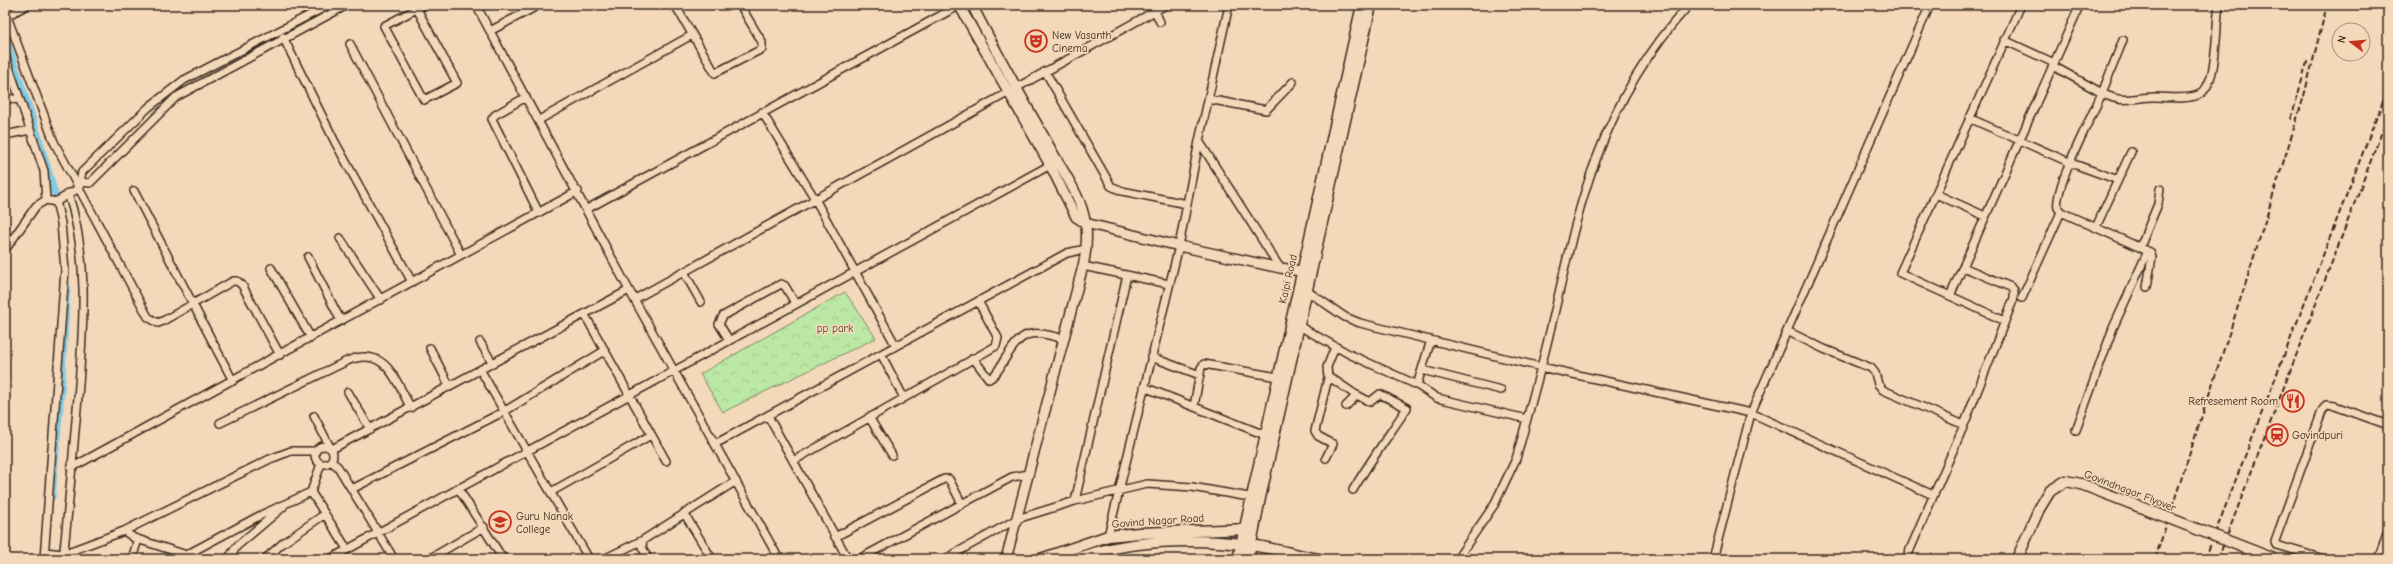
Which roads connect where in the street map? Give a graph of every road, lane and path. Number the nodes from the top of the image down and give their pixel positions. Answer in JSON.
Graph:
{"nodes":[{"id":1,"x":26,"y":5,"type":"edge"},
{"id":2,"x":329,"y":5,"type":"edge"},
{"id":3,"x":347,"y":5,"type":"edge"},
{"id":4,"x":476,"y":5,"type":"edge"},
{"id":5,"x":539,"y":5,"type":"edge"},
{"id":6,"x":675,"y":5,"type":"edge"},
{"id":7,"x":960,"y":5,"type":"edge"},
{"id":8,"x":972,"y":5,"type":"edge"},
{"id":9,"x":1166,"y":5,"type":"edge"},
{"id":10,"x":1229,"y":5,"type":"edge"},
{"id":11,"x":1362,"y":5,"type":"edge"},
{"id":12,"x":1371,"y":5,"type":"edge"},
{"id":13,"x":1689,"y":5,"type":"edge"},
{"id":14,"x":1930,"y":5,"type":"edge"},
{"id":15,"x":2021,"y":5,"type":"edge"},
{"id":16,"x":2080,"y":5,"type":"edge"},
{"id":17,"x":2219,"y":5,"type":"edge"},
{"id":18,"x":744,"y":6,"type":"edge"},
{"id":19,"x":420,"y":7,"type":"edge"},
{"id":20,"x":1155,"y":11,"type":"junction"},
{"id":21,"x":6,"y":13,"type":"edge"},
{"id":22,"x":1160,"y":22,"type":"dead end"},
{"id":23,"x":281,"y":31,"type":"junction"},
{"id":24,"x":490,"y":31,"type":"junction"},
{"id":25,"x":692,"y":35,"type":"junction"},
{"id":26,"x":285,"y":39,"type":"junction"},
{"id":27,"x":2004,"y":40,"type":"junction"},
{"id":28,"x":2123,"y":40,"type":"dead end"},
{"id":29,"x":350,"y":44,"type":"dead end"},
{"id":30,"x":6,"y":59,"type":"edge"},
{"id":31,"x":2054,"y":64,"type":"junction"},
{"id":32,"x":1045,"y":71,"type":"junction"},
{"id":33,"x":1293,"y":82,"type":"dead end"},
{"id":34,"x":1012,"y":90,"type":"junction"},
{"id":35,"x":2102,"y":93,"type":"junction"},
{"id":36,"x":526,"y":97,"type":"junction"},
{"id":37,"x":5,"y":98,"type":"edge"},
{"id":38,"x":1208,"y":99,"type":"junction"},
{"id":39,"x":20,"y":100,"type":"junction"},
{"id":40,"x":762,"y":112,"type":"junction"},
{"id":41,"x":1970,"y":118,"type":"junction"},
{"id":42,"x":539,"y":120,"type":"junction"},
{"id":43,"x":30,"y":130,"type":"junction"},
{"id":44,"x":5,"y":135,"type":"edge"},
{"id":45,"x":2019,"y":140,"type":"junction"},
{"id":46,"x":1199,"y":141,"type":"junction"},
{"id":47,"x":2131,"y":152,"type":"dead end"},
{"id":48,"x":2071,"y":162,"type":"junction"},
{"id":49,"x":1053,"y":163,"type":"junction"},
{"id":50,"x":2118,"y":180,"type":"junction"},
{"id":51,"x":79,"y":185,"type":"junction"},
{"id":52,"x":2160,"y":189,"type":"dead end"},
{"id":53,"x":134,"y":190,"type":"dead end"},
{"id":54,"x":578,"y":192,"type":"junction"},
{"id":55,"x":68,"y":193,"type":"junction"},
{"id":56,"x":1936,"y":194,"type":"junction"},
{"id":57,"x":815,"y":199,"type":"junction"},
{"id":58,"x":46,"y":200,"type":"junction"},
{"id":59,"x":56,"y":202,"type":"junction"},
{"id":60,"x":1187,"y":204,"type":"junction"},
{"id":61,"x":587,"y":209,"type":"junction"},
{"id":62,"x":2061,"y":212,"type":"junction"},
{"id":63,"x":539,"y":213,"type":"junction"},
{"id":64,"x":1986,"y":216,"type":"junction"},
{"id":65,"x":1085,"y":223,"type":"junction"},
{"id":66,"x":2096,"y":227,"type":"junction"},
{"id":67,"x":340,"y":238,"type":"dead end"},
{"id":68,"x":1179,"y":246,"type":"junction"},
{"id":69,"x":2140,"y":247,"type":"junction"},
{"id":70,"x":1086,"y":249,"type":"junction"},
{"id":71,"x":5,"y":250,"type":"edge"},
{"id":72,"x":2148,"y":251,"type":"junction"},
{"id":73,"x":462,"y":255,"type":"junction"},
{"id":74,"x":308,"y":257,"type":"dead end"},
{"id":75,"x":1083,"y":266,"type":"junction"},
{"id":76,"x":1963,"y":267,"type":"junction"},
{"id":77,"x":270,"y":268,"type":"dead end"},
{"id":78,"x":1280,"y":268,"type":"junction"},
{"id":79,"x":854,"y":271,"type":"junction"},
{"id":80,"x":1307,"y":271,"type":"junction"},
{"id":81,"x":684,"y":272,"type":"junction"},
{"id":82,"x":1127,"y":275,"type":"junction"},
{"id":83,"x":412,"y":282,"type":"junction"},
{"id":84,"x":1169,"y":284,"type":"junction"},
{"id":85,"x":2147,"y":287,"type":"dead end"},
{"id":86,"x":1303,"y":289,"type":"junction"},
{"id":87,"x":629,"y":290,"type":"junction"},
{"id":88,"x":1950,"y":296,"type":"junction"},
{"id":89,"x":2022,"y":298,"type":"dead end"},
{"id":90,"x":635,"y":299,"type":"junction"},
{"id":91,"x":380,"y":300,"type":"junction"},
{"id":92,"x":978,"y":301,"type":"junction"},
{"id":93,"x":701,"y":302,"type":"dead end"},
{"id":94,"x":796,"y":303,"type":"junction"},
{"id":95,"x":194,"y":305,"type":"junction"},
{"id":96,"x":585,"y":315,"type":"junction"},
{"id":97,"x":342,"y":321,"type":"junction"},
{"id":98,"x":2005,"y":321,"type":"junction"},
{"id":99,"x":1299,"y":326,"type":"junction"},
{"id":100,"x":1787,"y":331,"type":"junction"},
{"id":101,"x":312,"y":338,"type":"junction"},
{"id":102,"x":1064,"y":339,"type":"junction"},
{"id":103,"x":729,"y":340,"type":"junction"},
{"id":104,"x":1431,"y":340,"type":"junction"},
{"id":105,"x":480,"y":342,"type":"dead end"},
{"id":106,"x":896,"y":346,"type":"junction"},
{"id":107,"x":1335,"y":347,"type":"junction"},
{"id":108,"x":430,"y":348,"type":"dead end"},
{"id":109,"x":604,"y":351,"type":"junction"},
{"id":110,"x":881,"y":354,"type":"junction"},
{"id":111,"x":280,"y":355,"type":"junction"},
{"id":112,"x":1151,"y":357,"type":"junction"},
{"id":113,"x":973,"y":358,"type":"junction"},
{"id":114,"x":493,"y":364,"type":"junction"},
{"id":115,"x":1541,"y":367,"type":"junction"},
{"id":116,"x":674,"y":370,"type":"junction"},
{"id":117,"x":1422,"y":370,"type":"junction"},
{"id":118,"x":481,"y":371,"type":"junction"},
{"id":119,"x":1200,"y":375,"type":"junction"},
{"id":120,"x":1328,"y":376,"type":"junction"},
{"id":121,"x":1278,"y":377,"type":"junction"},
{"id":122,"x":233,"y":381,"type":"junction"},
{"id":123,"x":1144,"y":386,"type":"junction"},
{"id":124,"x":1417,"y":386,"type":"junction"},
{"id":125,"x":450,"y":387,"type":"junction"},
{"id":126,"x":1501,"y":390,"type":"dead end"},
{"id":127,"x":348,"y":392,"type":"dead end"},
{"id":128,"x":628,"y":394,"type":"junction"},
{"id":129,"x":1356,"y":395,"type":"junction"},
{"id":130,"x":904,"y":398,"type":"junction"},
{"id":131,"x":1194,"y":406,"type":"junction"},
{"id":132,"x":1346,"y":406,"type":"dead end"},
{"id":133,"x":411,"y":408,"type":"junction"},
{"id":134,"x":505,"y":410,"type":"junction"},
{"id":135,"x":1751,"y":414,"type":"junction"},
{"id":136,"x":314,"y":416,"type":"dead end"},
{"id":137,"x":768,"y":416,"type":"junction"},
{"id":138,"x":869,"y":417,"type":"junction"},
{"id":139,"x":1527,"y":419,"type":"junction"},
{"id":140,"x":220,"y":423,"type":"dead end"},
{"id":141,"x":2388,"y":425,"type":"edge"},
{"id":142,"x":1964,"y":426,"type":"junction"},
{"id":143,"x":370,"y":429,"type":"junction"},
{"id":144,"x":2076,"y":430,"type":"dead end"},
{"id":145,"x":651,"y":435,"type":"junction"},
{"id":146,"x":1265,"y":435,"type":"junction"},
{"id":147,"x":715,"y":444,"type":"junction"},
{"id":148,"x":330,"y":447,"type":"junction"},
{"id":149,"x":315,"y":451,"type":"junction"},
{"id":150,"x":526,"y":451,"type":"junction"},
{"id":151,"x":892,"y":455,"type":"dead end"},
{"id":152,"x":1326,"y":458,"type":"dead end"},
{"id":153,"x":331,"y":461,"type":"junction"},
{"id":154,"x":666,"y":461,"type":"dead end"},
{"id":155,"x":793,"y":461,"type":"junction"},
{"id":156,"x":321,"y":464,"type":"junction"},
{"id":157,"x":72,"y":468,"type":"junction"},
{"id":158,"x":1029,"y":474,"type":"junction"},
{"id":159,"x":736,"y":481,"type":"junction"},
{"id":160,"x":458,"y":488,"type":"junction"},
{"id":161,"x":352,"y":489,"type":"junction"},
{"id":162,"x":1353,"y":490,"type":"dead end"},
{"id":163,"x":1118,"y":491,"type":"junction"},
{"id":164,"x":312,"y":492,"type":"junction"},
{"id":165,"x":552,"y":492,"type":"junction"},
{"id":166,"x":1933,"y":495,"type":"junction"},
{"id":167,"x":1256,"y":498,"type":"junction"},
{"id":168,"x":1075,"y":501,"type":"junction"},
{"id":169,"x":288,"y":503,"type":"junction"},
{"id":170,"x":962,"y":504,"type":"junction"},
{"id":171,"x":684,"y":513,"type":"junction"},
{"id":172,"x":325,"y":514,"type":"junction"},
{"id":173,"x":1017,"y":519,"type":"junction"},
{"id":174,"x":484,"y":528,"type":"junction"},
{"id":175,"x":1250,"y":529,"type":"junction"},
{"id":176,"x":124,"y":531,"type":"junction"},
{"id":177,"x":376,"y":532,"type":"junction"},
{"id":178,"x":2388,"y":532,"type":"edge"},
{"id":179,"x":836,"y":536,"type":"junction"},
{"id":180,"x":1108,"y":536,"type":"junction"},
{"id":181,"x":138,"y":539,"type":"junction"},
{"id":182,"x":643,"y":540,"type":"junction"},
{"id":183,"x":1241,"y":544,"type":"junction"},
{"id":184,"x":1252,"y":545,"type":"junction"},
{"id":185,"x":347,"y":549,"type":"junction"},
{"id":186,"x":44,"y":555,"type":"edge"},
{"id":187,"x":186,"y":555,"type":"junction"},
{"id":188,"x":63,"y":557,"type":"edge"},
{"id":189,"x":132,"y":559,"type":"edge"},
{"id":190,"x":199,"y":559,"type":"edge"},
{"id":191,"x":228,"y":559,"type":"edge"},
{"id":192,"x":265,"y":559,"type":"edge"},
{"id":193,"x":330,"y":559,"type":"edge"},
{"id":194,"x":394,"y":559,"type":"edge"},
{"id":195,"x":429,"y":559,"type":"edge"},
{"id":196,"x":504,"y":559,"type":"edge"},
{"id":197,"x":589,"y":559,"type":"edge"},
{"id":198,"x":604,"y":559,"type":"edge"},
{"id":199,"x":648,"y":559,"type":"edge"},
{"id":200,"x":712,"y":559,"type":"edge"},
{"id":201,"x":779,"y":559,"type":"edge"},
{"id":202,"x":848,"y":559,"type":"edge"},
{"id":203,"x":859,"y":559,"type":"edge"},
{"id":204,"x":945,"y":559,"type":"edge"},
{"id":205,"x":1006,"y":559,"type":"edge"},
{"id":206,"x":1041,"y":559,"type":"edge"},
{"id":207,"x":1075,"y":559,"type":"edge"},
{"id":208,"x":1238,"y":559,"type":"edge"},
{"id":209,"x":1248,"y":559,"type":"edge"},
{"id":210,"x":1319,"y":559,"type":"edge"},
{"id":211,"x":1457,"y":559,"type":"edge"},
{"id":212,"x":1713,"y":559,"type":"edge"},
{"id":213,"x":1906,"y":559,"type":"edge"},
{"id":214,"x":2017,"y":559,"type":"edge"},
{"id":215,"x":2274,"y":559,"type":"edge"},
{"id":216,"x":2324,"y":559,"type":"edge"},
{"id":217,"x":2378,"y":559,"type":"edge"}],
"edges":[{"from":1,"to":21,"type":"street"},
{"from":2,"to":23,"type":"street"},
{"from":3,"to":26,"type":"street"},
{"from":4,"to":24,"type":"street"},
{"from":5,"to":24,"type":"street"},
{"from":6,"to":25,"type":"street"},
{"from":7,"to":34,"type":"street"},
{"from":7,"to":40,"type":"street"},
{"from":8,"to":34,"type":"street"},
{"from":9,"to":20,"type":"street"},
{"from":10,"to":38,"type":"street"},
{"from":11,"to":80,"type":"main road","name":"Kalpi Road"},
{"from":12,"to":80,"type":"main road","name":"Kalpi Road"},
{"from":13,"to":115,"type":"street"},
{"from":14,"to":100,"type":"street"},
{"from":15,"to":27,"type":"street"},
{"from":16,"to":31,"type":"street"},
{"from":17,"to":35,"type":"street"},
{"from":18,"to":25,"type":"street"},
{"from":19,"to":19,"type":"street"},
{"from":20,"to":22,"type":"street"},
{"from":20,"to":32,"type":"street"},
{"from":21,"to":51,"type":"street"},
{"from":23,"to":26,"type":"street"},
{"from":23,"to":51,"type":"street"},
{"from":24,"to":36,"type":"street"},
{"from":25,"to":42,"type":"street"},
{"from":26,"to":51,"type":"street"},
{"from":26,"to":83,"type":"street"},
{"from":27,"to":31,"type":"street"},
{"from":27,"to":41,"type":"street"},
{"from":28,"to":35,"type":"street"},
{"from":29,"to":73,"type":"street"},
{"from":30,"to":39,"type":"street"},
{"from":31,"to":35,"type":"street"},
{"from":31,"to":45,"type":"street"},
{"from":32,"to":34,"type":"street"},
{"from":32,"to":60,"type":"street"},
{"from":33,"to":38,"type":"street"},
{"from":34,"to":49,"type":"street"},
{"from":34,"to":57,"type":"street"},
{"from":35,"to":48,"type":"street"},
{"from":36,"to":42,"type":"street"},
{"from":36,"to":63,"type":"street"},
{"from":37,"to":39,"type":"street"},
{"from":38,"to":46,"type":"street"},
{"from":39,"to":43,"type":"street"},
{"from":40,"to":57,"type":"street"},
{"from":40,"to":61,"type":"street"},
{"from":41,"to":45,"type":"street"},
{"from":41,"to":56,"type":"street"},
{"from":42,"to":54,"type":"street"},
{"from":43,"to":44,"type":"street"},
{"from":43,"to":58,"type":"street"},
{"from":45,"to":48,"type":"street"},
{"from":45,"to":64,"type":"street"},
{"from":46,"to":60,"type":"street"},
{"from":46,"to":78,"type":"street"},
{"from":47,"to":50,"type":"street"},
{"from":48,"to":50,"type":"street"},
{"from":48,"to":62,"type":"street"},
{"from":49,"to":65,"type":"street"},
{"from":49,"to":79,"type":"street"},
{"from":50,"to":66,"type":"street"},
{"from":51,"to":55,"type":"street"},
{"from":51,"to":95,"type":"street"},
{"from":52,"to":69,"type":"street"},
{"from":53,"to":95,"type":"street"},
{"from":54,"to":61,"type":"street"},
{"from":54,"to":63,"type":"street"},
{"from":55,"to":59,"type":"street"},
{"from":55,"to":157,"type":"street"},
{"from":56,"to":64,"type":"street"},
{"from":56,"to":88,"type":"street"},
{"from":57,"to":79,"type":"street"},
{"from":57,"to":81,"type":"street"},
{"from":58,"to":59,"type":"street"},
{"from":58,"to":71,"type":"street"},
{"from":59,"to":186,"type":"street"},
{"from":60,"to":68,"type":"street"},
{"from":61,"to":87,"type":"street"},
{"from":62,"to":66,"type":"street"},
{"from":62,"to":89,"type":"street"},
{"from":63,"to":73,"type":"street"},
{"from":64,"to":76,"type":"street"},
{"from":65,"to":68,"type":"street"},
{"from":65,"to":70,"type":"street"},
{"from":66,"to":69,"type":"street"},
{"from":67,"to":91,"type":"street"},
{"from":68,"to":78,"type":"street"},
{"from":68,"to":84,"type":"street"},
{"from":69,"to":72,"type":"street"},
{"from":70,"to":75,"type":"street"},
{"from":70,"to":92,"type":"street"},
{"from":72,"to":85,"type":"street"},
{"from":72,"to":144,"type":"street"},
{"from":73,"to":83,"type":"street"},
{"from":74,"to":97,"type":"street"},
{"from":75,"to":82,"type":"street"},
{"from":75,"to":102,"type":"street"},
{"from":76,"to":88,"type":"street"},
{"from":76,"to":98,"type":"street"},
{"from":77,"to":101,"type":"street"},
{"from":78,"to":80,"type":"street"},
{"from":79,"to":94,"type":"street"},
{"from":79,"to":106,"type":"street"},
{"from":80,"to":86,"type":"main road","name":"Kalpi Road"},
{"from":81,"to":90,"type":"street"},
{"from":81,"to":93,"type":"street"},
{"from":82,"to":84,"type":"street"},
{"from":82,"to":168,"type":"street"},
{"from":83,"to":91,"type":"street"},
{"from":84,"to":112,"type":"street"},
{"from":86,"to":99,"type":"main road","name":"Kalpi Road"},
{"from":86,"to":104,"type":"street"},
{"from":86,"to":121,"type":"main road","name":"Kalpi Road"},
{"from":87,"to":90,"type":"street"},
{"from":87,"to":96,"type":"street"},
{"from":88,"to":98,"type":"street"},
{"from":90,"to":116,"type":"street"},
{"from":91,"to":97,"type":"street"},
{"from":92,"to":106,"type":"street"},
{"from":92,"to":113,"type":"street"},
{"from":94,"to":103,"type":"street"},
{"from":94,"to":103,"type":"street"},
{"from":95,"to":111,"type":"street"},
{"from":95,"to":122,"type":"street"},
{"from":96,"to":109,"type":"street"},
{"from":96,"to":114,"type":"street"},
{"from":97,"to":101,"type":"street"},
{"from":98,"to":142,"type":"street"},
{"from":99,"to":107,"type":"street"},
{"from":99,"to":167,"type":"main road","name":"Kalpi Road"},
{"from":100,"to":135,"type":"street"},
{"from":100,"to":142,"type":"street"},
{"from":101,"to":111,"type":"street"},
{"from":102,"to":113,"type":"street"},
{"from":102,"to":158,"type":"street"},
{"from":103,"to":116,"type":"street"},
{"from":104,"to":115,"type":"street"},
{"from":104,"to":117,"type":"street"},
{"from":105,"to":114,"type":"street"},
{"from":106,"to":110,"type":"street"},
{"from":107,"to":120,"type":"street"},
{"from":107,"to":124,"type":"street"},
{"from":108,"to":125,"type":"street"},
{"from":109,"to":128,"type":"street"},
{"from":109,"to":134,"type":"street"},
{"from":110,"to":130,"type":"street"},
{"from":110,"to":137,"type":"street"},
{"from":111,"to":122,"type":"street"},
{"from":112,"to":119,"type":"street"},
{"from":112,"to":123,"type":"street"},
{"from":113,"to":130,"type":"street"},
{"from":114,"to":118,"type":"street"},
{"from":115,"to":135,"type":"street"},
{"from":115,"to":139,"type":"street"},
{"from":116,"to":128,"type":"street"},
{"from":116,"to":147,"type":"street"},
{"from":117,"to":124,"type":"street"},
{"from":117,"to":126,"type":"street"},
{"from":118,"to":125,"type":"street"},
{"from":118,"to":134,"type":"street"},
{"from":119,"to":121,"type":"street"},
{"from":119,"to":131,"type":"street"},
{"from":120,"to":129,"type":"street"},
{"from":120,"to":152,"type":"street"},
{"from":121,"to":146,"type":"main road","name":"Kalpi Road"},
{"from":122,"to":157,"type":"street"},
{"from":123,"to":131,"type":"street"},
{"from":123,"to":163,"type":"street"},
{"from":124,"to":139,"type":"street"},
{"from":125,"to":133,"type":"street"},
{"from":127,"to":143,"type":"street"},
{"from":128,"to":145,"type":"street"},
{"from":128,"to":150,"type":"street"},
{"from":129,"to":132,"type":"street"},
{"from":129,"to":162,"type":"street"},
{"from":130,"to":138,"type":"street"},
{"from":131,"to":146,"type":"street"},
{"from":133,"to":140,"type":"street"},
{"from":133,"to":143,"type":"street"},
{"from":134,"to":150,"type":"street"},
{"from":134,"to":161,"type":"street"},
{"from":135,"to":166,"type":"street"},
{"from":135,"to":212,"type":"street"},
{"from":136,"to":148,"type":"street"},
{"from":137,"to":147,"type":"street"},
{"from":137,"to":155,"type":"street"},
{"from":138,"to":151,"type":"street"},
{"from":138,"to":155,"type":"street"},
{"from":139,"to":211,"type":"street"},
{"from":141,"to":216,"type":"street"},
{"from":142,"to":166,"type":"street"},
{"from":143,"to":148,"type":"street"},
{"from":145,"to":154,"type":"street"},
{"from":145,"to":165,"type":"street"},
{"from":146,"to":167,"type":"main road","name":"Kalpi Road"},
{"from":147,"to":159,"type":"street"},
{"from":148,"to":149,"type":"street"},
{"from":148,"to":153,"type":"street"},
{"from":149,"to":156,"type":"street"},
{"from":149,"to":176,"type":"street"},
{"from":150,"to":160,"type":"street"},
{"from":150,"to":165,"type":"street"},
{"from":153,"to":156,"type":"street"},
{"from":153,"to":161,"type":"street"},
{"from":155,"to":179,"type":"street"},
{"from":156,"to":164,"type":"street"},
{"from":157,"to":188,"type":"street"},
{"from":158,"to":170,"type":"street"},
{"from":158,"to":173,"type":"street"},
{"from":159,"to":171,"type":"street"},
{"from":159,"to":201,"type":"street"},
{"from":160,"to":174,"type":"street"},
{"from":160,"to":177,"type":"street"},
{"from":161,"to":177,"type":"street"},
{"from":163,"to":167,"type":"street"},
{"from":163,"to":168,"type":"street"},
{"from":163,"to":180,"type":"street"},
{"from":164,"to":169,"type":"street"},
{"from":164,"to":172,"type":"street"},
{"from":165,"to":197,"type":"street"},
{"from":166,"to":213,"type":"street"},
{"from":167,"to":175,"type":"main road","name":"Kalpi Road"},
{"from":168,"to":173,"type":"street"},
{"from":169,"to":187,"type":"street"},
{"from":169,"to":191,"type":"street"},
{"from":170,"to":179,"type":"street"},
{"from":170,"to":203,"type":"street"},
{"from":171,"to":182,"type":"street"},
{"from":171,"to":200,"type":"street"},
{"from":172,"to":185,"type":"street"},
{"from":172,"to":192,"type":"street"},
{"from":173,"to":204,"type":"street"},
{"from":173,"to":205,"type":"street"},
{"from":174,"to":195,"type":"street"},
{"from":174,"to":196,"type":"street"},
{"from":175,"to":180,"type":"main road","name":"Govind Nagar Road"},
{"from":175,"to":183,"type":"main road","name":"Kalpi Road"},
{"from":175,"to":184,"type":"main road","name":"Kalpi Road"},
{"from":176,"to":181,"type":"street"},
{"from":176,"to":188,"type":"street"},
{"from":177,"to":185,"type":"street"},
{"from":177,"to":194,"type":"street"},
{"from":178,"to":217,"type":"street"},
{"from":179,"to":202,"type":"street"},
{"from":180,"to":206,"type":"main road","name":"Govind Nagar Road"},
{"from":181,"to":187,"type":"street"},
{"from":181,"to":189,"type":"street"},
{"from":182,"to":198,"type":"street"},
{"from":182,"to":199,"type":"street"},
{"from":183,"to":184,"type":"main road","name":"Govind Nagar Road"},
{"from":183,"to":207,"type":"main road","name":"Govind Nagar Road"},
{"from":183,"to":208,"type":"main road","name":"Kalpi Road"},
{"from":184,"to":209,"type":"main road","name":"Kalpi Road"},
{"from":184,"to":210,"type":"main road","name":"Govind Nagar Road"},
{"from":185,"to":193,"type":"street"},
{"from":186,"to":188,"type":"street"},
{"from":187,"to":190,"type":"street"},
{"from":214,"to":215,"type":"main road","name":"Govindnagar Flyover","bridge":true}]}
